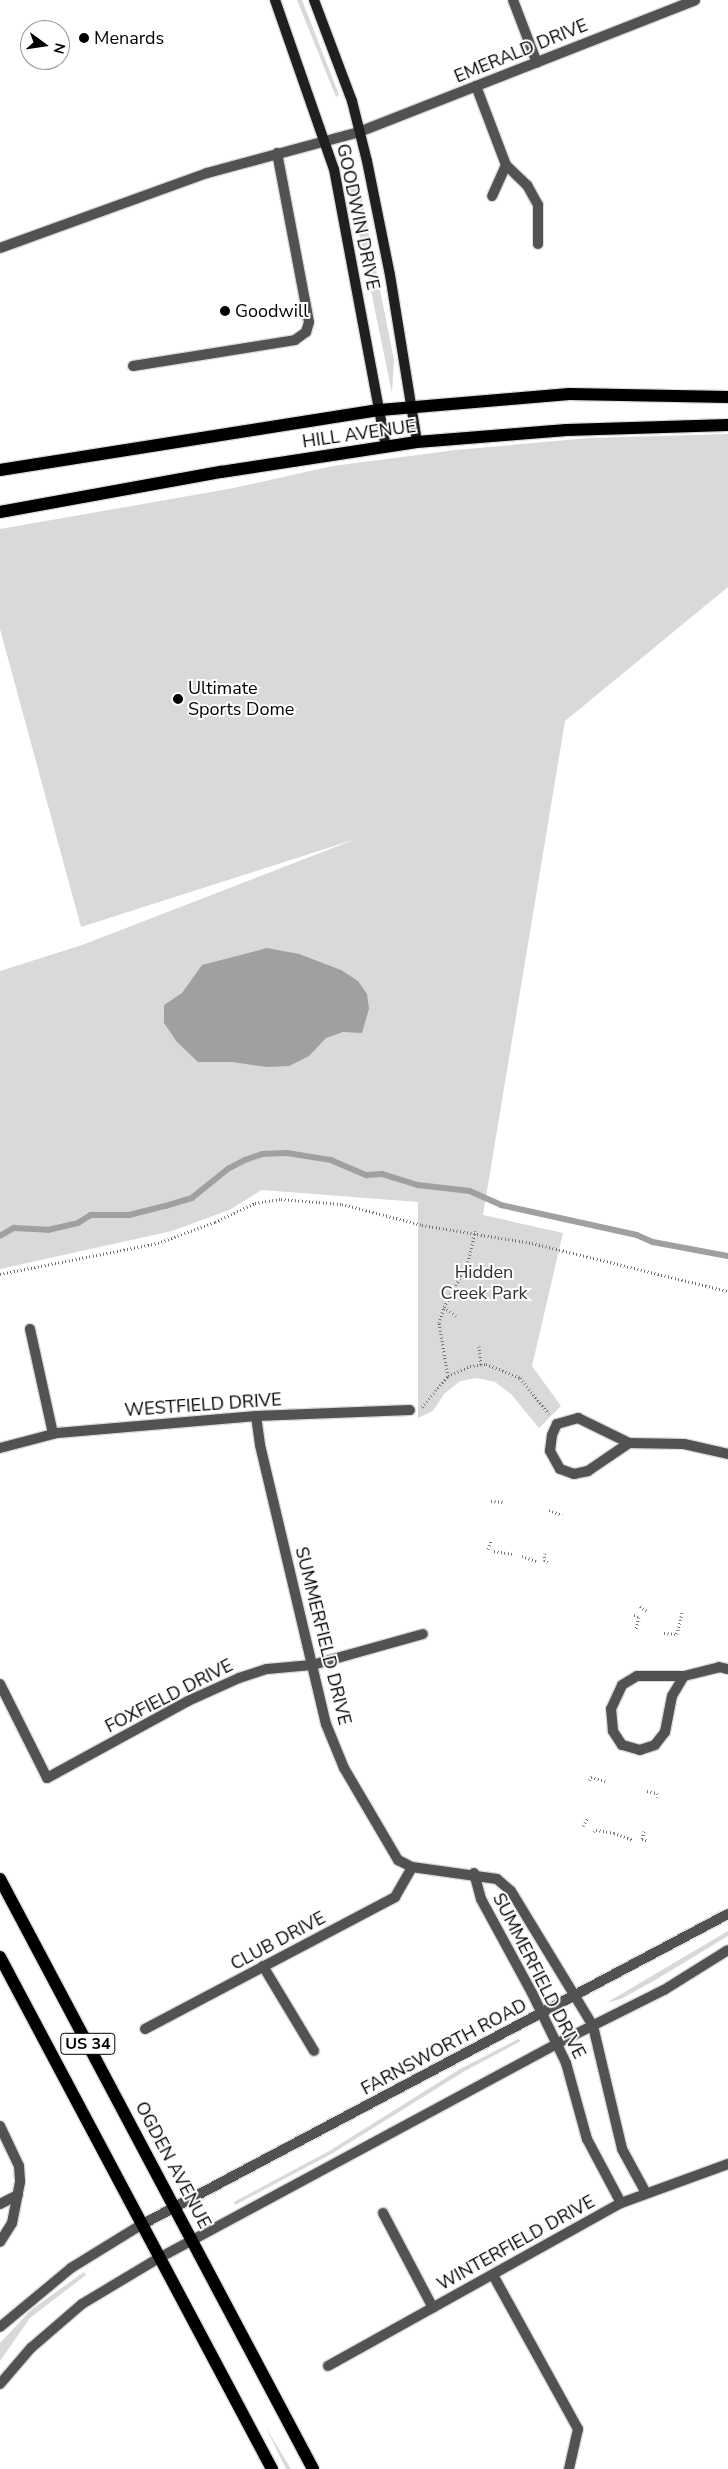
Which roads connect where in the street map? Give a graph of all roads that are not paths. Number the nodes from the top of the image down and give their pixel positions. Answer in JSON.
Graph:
{"nodes":[{"id":1,"x":275,"y":0,"type":"edge"},
{"id":2,"x":314,"y":0,"type":"edge"},
{"id":3,"x":513,"y":0,"type":"edge"},
{"id":4,"x":695,"y":0,"type":"edge"},
{"id":5,"x":537,"y":63,"type":"junction"},
{"id":6,"x":476,"y":86,"type":"junction"},
{"id":7,"x":359,"y":132,"type":"junction"},
{"id":8,"x":324,"y":139,"type":"junction"},
{"id":9,"x":277,"y":153,"type":"junction"},
{"id":10,"x":506,"y":165,"type":"junction"},
{"id":11,"x":492,"y":196,"type":"dead end"},
{"id":12,"x":538,"y":244,"type":"dead end"},
{"id":13,"x":0,"y":248,"type":"edge"},
{"id":14,"x":133,"y":366,"type":"dead end"},
{"id":15,"x":728,"y":397,"type":"edge"},
{"id":16,"x":412,"y":407,"type":"junction"},
{"id":17,"x":380,"y":410,"type":"junction"},
{"id":18,"x":728,"y":425,"type":"edge"},
{"id":19,"x":417,"y":442,"type":"junction"},
{"id":20,"x":386,"y":447,"type":"junction"},
{"id":21,"x":0,"y":470,"type":"edge"},
{"id":22,"x":0,"y":512,"type":"edge"},
{"id":23,"x":30,"y":1329,"type":"dead end"},
{"id":24,"x":410,"y":1410,"type":"road end"},
{"id":25,"x":256,"y":1416,"type":"junction"},
{"id":26,"x":53,"y":1434,"type":"junction"},
{"id":27,"x":628,"y":1443,"type":"junction"},
{"id":28,"x":0,"y":1448,"type":"edge"},
{"id":29,"x":728,"y":1454,"type":"edge"},
{"id":30,"x":423,"y":1634,"type":"dead end"},
{"id":31,"x":312,"y":1665,"type":"junction"},
{"id":32,"x":728,"y":1669,"type":"edge"},
{"id":33,"x":684,"y":1676,"type":"junction"},
{"id":34,"x":0,"y":1684,"type":"edge"},
{"id":35,"x":412,"y":1867,"type":"junction"},
{"id":36,"x":474,"y":1874,"type":"junction"},
{"id":37,"x":0,"y":1879,"type":"edge"},
{"id":38,"x":728,"y":1914,"type":"edge"},
{"id":39,"x":728,"y":1950,"type":"edge"},
{"id":40,"x":0,"y":1957,"type":"edge"},
{"id":41,"x":263,"y":1966,"type":"junction"},
{"id":42,"x":5,"y":1975,"type":"edge"},
{"id":43,"x":575,"y":1996,"type":"junction"},
{"id":44,"x":542,"y":2013,"type":"junction"},
{"id":45,"x":593,"y":2026,"type":"junction"},
{"id":46,"x":145,"y":2029,"type":"dead end"},
{"id":47,"x":556,"y":2044,"type":"junction"},
{"id":48,"x":314,"y":2051,"type":"dead end"},
{"id":49,"x":0,"y":2126,"type":"edge"},
{"id":50,"x":728,"y":2164,"type":"edge"},
{"id":51,"x":646,"y":2192,"type":"junction"},
{"id":52,"x":18,"y":2194,"type":"junction"},
{"id":53,"x":621,"y":2203,"type":"junction"},
{"id":54,"x":0,"y":2204,"type":"edge"},
{"id":55,"x":177,"y":2209,"type":"junction"},
{"id":56,"x":383,"y":2213,"type":"dead end"},
{"id":57,"x":141,"y":2225,"type":"junction"},
{"id":58,"x":194,"y":2241,"type":"junction"},
{"id":59,"x":0,"y":2242,"type":"edge"},
{"id":60,"x":159,"y":2258,"type":"junction"},
{"id":61,"x":493,"y":2275,"type":"junction"},
{"id":62,"x":433,"y":2308,"type":"junction"},
{"id":63,"x":0,"y":2328,"type":"edge"},
{"id":64,"x":328,"y":2366,"type":"dead end"},
{"id":65,"x":0,"y":2384,"type":"edge"},
{"id":66,"x":272,"y":2469,"type":"edge"},
{"id":67,"x":313,"y":2469,"type":"edge"},
{"id":68,"x":569,"y":2469,"type":"edge"}],
"edges":[{"from":1,"to":8,"type":"street","name":"GOODWIN DRIVE"},
{"from":2,"to":7,"type":"street","name":"GOODWIN DRIVE"},
{"from":3,"to":5,"type":"street"},
{"from":4,"to":5,"type":"street","name":"EMERALD DRIVE"},
{"from":5,"to":6,"type":"street","name":"EMERALD DRIVE"},
{"from":6,"to":7,"type":"street","name":"EMERALD DRIVE"},
{"from":6,"to":10,"type":"street"},
{"from":7,"to":8,"type":"street","name":"EMERALD DRIVE"},
{"from":7,"to":16,"type":"street","name":"GOODWIN DRIVE"},
{"from":8,"to":9,"type":"street","name":"EMERALD DRIVE"},
{"from":8,"to":17,"type":"street","name":"GOODWIN DRIVE"},
{"from":9,"to":13,"type":"street","name":"EMERALD DRIVE"},
{"from":9,"to":14,"type":"street"},
{"from":10,"to":11,"type":"street"},
{"from":10,"to":12,"type":"street"},
{"from":15,"to":16,"type":"main road","name":"HILL AVENUE"},
{"from":16,"to":17,"type":"main road","name":"HILL AVENUE"},
{"from":16,"to":19,"type":"street","name":"GOODWIN DRIVE"},
{"from":17,"to":20,"type":"street","name":"GOODWIN DRIVE"},
{"from":17,"to":21,"type":"main road","name":"HILL AVENUE"},
{"from":18,"to":19,"type":"main road","name":"HILL AVENUE"},
{"from":19,"to":20,"type":"main road","name":"HILL AVENUE"},
{"from":20,"to":22,"type":"main road","name":"HILL AVENUE"},
{"from":23,"to":26,"type":"street"},
{"from":24,"to":25,"type":"street","name":"WESTFIELD DRIVE"},
{"from":25,"to":26,"type":"street","name":"WESTFIELD DRIVE"},
{"from":25,"to":31,"type":"street","name":"SUMMERFIELD DRIVE"},
{"from":26,"to":28,"type":"street","name":"WESTFIELD DRIVE"},
{"from":27,"to":27,"type":"street"},
{"from":27,"to":29,"type":"street"},
{"from":30,"to":31,"type":"street","name":"FOXFIELD DRIVE"},
{"from":31,"to":34,"type":"street","name":"FOXFIELD DRIVE"},
{"from":31,"to":35,"type":"street","name":"SUMMERFIELD DRIVE"},
{"from":32,"to":33,"type":"street"},
{"from":33,"to":33,"type":"street"},
{"from":35,"to":36,"type":"street","name":"SUMMERFIELD DRIVE"},
{"from":35,"to":41,"type":"street","name":"CLUB DRIVE"},
{"from":36,"to":43,"type":"street","name":"SUMMERFIELD DRIVE"},
{"from":36,"to":44,"type":"street","name":"SUMMERFIELD DRIVE"},
{"from":37,"to":55,"type":"main road","name":"OGDEN AVENUE","number":"US 34"},
{"from":38,"to":43,"type":"street","name":"FARNSWORTH ROAD"},
{"from":39,"to":45,"type":"street"},
{"from":40,"to":42,"type":"main road","number":"US 34"},
{"from":41,"to":46,"type":"street","name":"CLUB DRIVE"},
{"from":41,"to":48,"type":"street"},
{"from":42,"to":57,"type":"main road","number":"US 34"},
{"from":43,"to":44,"type":"street","name":"FARNSWORTH ROAD"},
{"from":43,"to":45,"type":"street","name":"SUMMERFIELD DRIVE"},
{"from":44,"to":47,"type":"street","name":"SUMMERFIELD DRIVE"},
{"from":44,"to":55,"type":"street","name":"FARNSWORTH ROAD"},
{"from":45,"to":47,"type":"street"},
{"from":45,"to":51,"type":"street","name":"SUMMERFIELD DRIVE"},
{"from":47,"to":53,"type":"street","name":"SUMMERFIELD DRIVE"},
{"from":47,"to":58,"type":"street"},
{"from":49,"to":52,"type":"street"},
{"from":50,"to":51,"type":"street","name":"WINTERFIELD DRIVE"},
{"from":51,"to":53,"type":"street","name":"WINTERFIELD DRIVE"},
{"from":52,"to":54,"type":"street"},
{"from":52,"to":59,"type":"street"},
{"from":53,"to":61,"type":"street","name":"WINTERFIELD DRIVE"},
{"from":55,"to":57,"type":"street","name":"FARNSWORTH ROAD"},
{"from":55,"to":58,"type":"main road","name":"OGDEN AVENUE","number":"US 34"},
{"from":56,"to":62,"type":"street"},
{"from":57,"to":60,"type":"main road","number":"US 34"},
{"from":57,"to":63,"type":"street","name":"FARNSWORTH ROAD"},
{"from":58,"to":60,"type":"street"},
{"from":58,"to":67,"type":"main road","name":"OGDEN AVENUE","number":"US 34"},
{"from":60,"to":65,"type":"street"},
{"from":60,"to":66,"type":"main road","number":"US 34"},
{"from":61,"to":62,"type":"street","name":"WINTERFIELD DRIVE"},
{"from":61,"to":68,"type":"street"},
{"from":62,"to":64,"type":"street","name":"WINTERFIELD DRIVE"}]}
